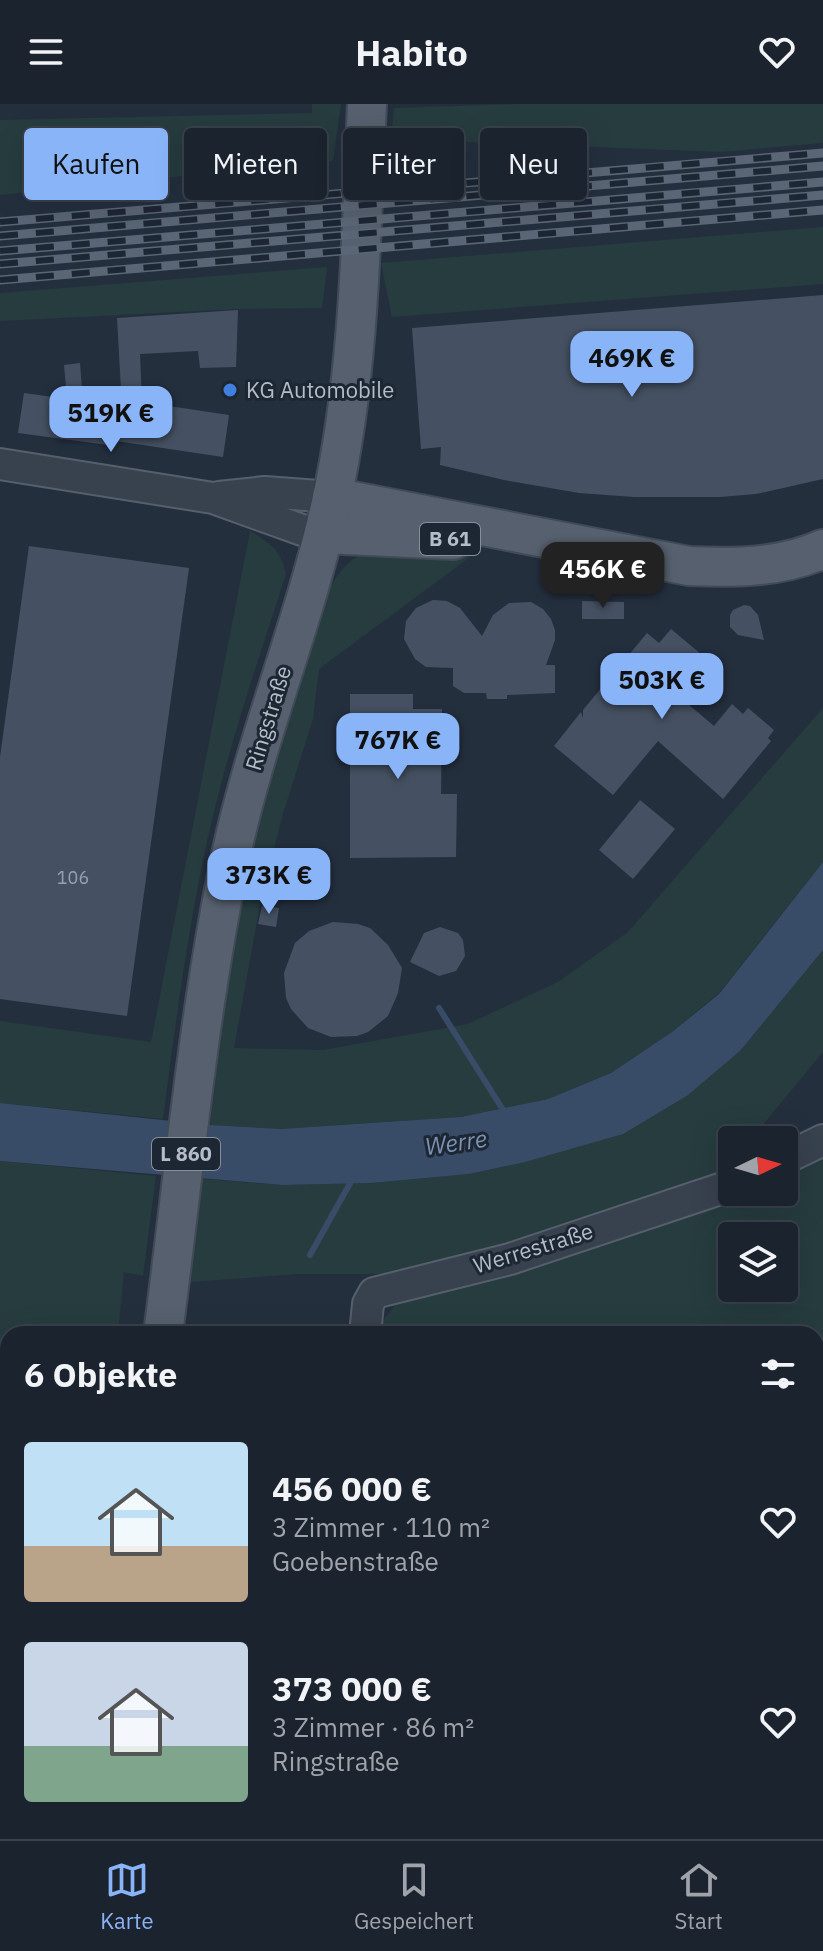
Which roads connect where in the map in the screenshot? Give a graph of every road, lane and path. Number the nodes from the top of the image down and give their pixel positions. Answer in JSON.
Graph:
{"nodes":[{"id":1,"x":367,"y":104,"type":"edge"},
{"id":2,"x":0,"y":464,"type":"edge"},
{"id":3,"x":332,"y":497,"type":"junction"},
{"id":4,"x":213,"y":498,"type":"junction"},
{"id":5,"x":324,"y":534,"type":"junction"},
{"id":6,"x":575,"y":546,"type":"junction"},
{"id":7,"x":823,"y":549,"type":"edge"},
{"id":8,"x":823,"y":1140,"type":"edge"},
{"id":9,"x":798,"y":1152,"type":"edge"},
{"id":10,"x":718,"y":1190,"type":"edge"},
{"id":11,"x":164,"y":1326,"type":"edge"},
{"id":12,"x":366,"y":1326,"type":"edge"}],
"edges":[{"from":1,"to":3,"type":"main road","name":"Ringstraße"},
{"from":2,"to":4,"type":"street"},
{"from":3,"to":4,"type":"street"},
{"from":3,"to":5,"type":"main road","name":"Ringstraße","number":"L 860"},
{"from":3,"to":6,"type":"main road","number":"B 61"},
{"from":4,"to":5,"type":"street"},
{"from":5,"to":6,"type":"main road","number":"B 61"},
{"from":5,"to":11,"type":"main road","name":"Ringstraße","number":"L 860"},
{"from":6,"to":7,"type":"main road","number":"B 61"},
{"from":8,"to":9,"type":"street"},
{"from":10,"to":12,"type":"street","name":"Werrestraße"}]}
